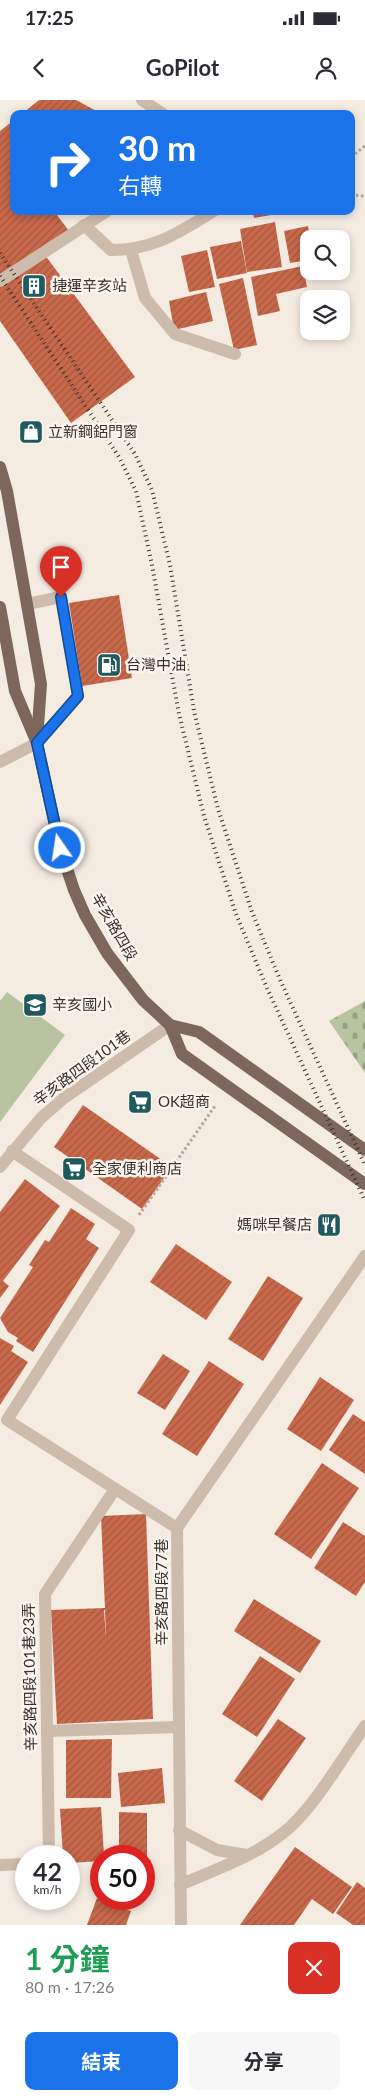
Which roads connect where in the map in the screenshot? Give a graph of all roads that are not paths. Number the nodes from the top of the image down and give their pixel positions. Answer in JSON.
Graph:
{"nodes":[{"id":1,"x":142,"y":100,"type":"edge"},
{"id":2,"x":157,"y":110,"type":"edge"},
{"id":3,"x":100,"y":215,"type":"edge"},
{"id":4,"x":208,"y":215,"type":"edge"},
{"id":5,"x":84,"y":225,"type":"junction"},
{"id":6,"x":131,"y":250,"type":"junction"},
{"id":7,"x":0,"y":280,"type":"edge"},
{"id":8,"x":235,"y":354,"type":"dead end"},
{"id":9,"x":0,"y":467,"type":"edge"},
{"id":10,"x":27,"y":604,"type":"junction"},
{"id":11,"x":0,"y":607,"type":"edge"},
{"id":12,"x":37,"y":743,"type":"junction"},
{"id":13,"x":0,"y":762,"type":"edge"},
{"id":14,"x":170,"y":1025,"type":"junction"},
{"id":15,"x":365,"y":1150,"type":"edge"},
{"id":16,"x":12,"y":1151,"type":"junction"},
{"id":17,"x":0,"y":1167,"type":"edge"},
{"id":18,"x":365,"y":1184,"type":"edge"},
{"id":19,"x":365,"y":1256,"type":"edge"},
{"id":20,"x":3,"y":1425,"type":"edge"},
{"id":21,"x":115,"y":1489,"type":"junction"},
{"id":22,"x":177,"y":1528,"type":"junction"},
{"id":23,"x":365,"y":1726,"type":"edge"},
{"id":24,"x":179,"y":1727,"type":"junction"},
{"id":25,"x":47,"y":1730,"type":"junction"},
{"id":26,"x":179,"y":1830,"type":"junction"},
{"id":27,"x":49,"y":1845,"type":"edge"},
{"id":28,"x":247,"y":1855,"type":"junction"},
{"id":29,"x":15,"y":1864,"type":"edge"},
{"id":30,"x":0,"y":1865,"type":"edge"},
{"id":31,"x":180,"y":1885,"type":"junction"},
{"id":32,"x":181,"y":1925,"type":"edge"}],
"edges":[{"from":1,"to":2,"type":"street"},
{"from":3,"to":5,"type":"street"},
{"from":4,"to":6,"type":"street"},
{"from":5,"to":6,"type":"street"},
{"from":5,"to":7,"type":"street"},
{"from":6,"to":8,"type":"street"},
{"from":9,"to":10,"type":"main road","name":"辛亥路四段"},
{"from":10,"to":12,"type":"main road","name":"辛亥路四段"},
{"from":10,"to":12,"type":"street"},
{"from":11,"to":12,"type":"main road","name":"辛亥路四段"},
{"from":12,"to":13,"type":"street"},
{"from":12,"to":14,"type":"main road","name":"辛亥路四段"},
{"from":14,"to":15,"type":"main road","name":"辛亥路四段"},
{"from":14,"to":16,"type":"street","name":"辛亥路四段101巷"},
{"from":14,"to":18,"type":"main road","name":"辛亥路四段"},
{"from":16,"to":17,"type":"street","name":"辛亥路四段101巷"},
{"from":16,"to":20,"type":"street"},
{"from":19,"to":22,"type":"street","name":"辛亥路四段77巷"},
{"from":20,"to":21,"type":"street"},
{"from":21,"to":22,"type":"street"},
{"from":21,"to":25,"type":"street","name":"辛亥路四段101巷23弄"},
{"from":22,"to":24,"type":"street","name":"辛亥路四段77巷"},
{"from":23,"to":28,"type":"street"},
{"from":24,"to":25,"type":"street"},
{"from":24,"to":26,"type":"street","name":"辛亥路四段77巷"},
{"from":25,"to":27,"type":"street","name":"辛亥路四段101巷23弄"},
{"from":26,"to":28,"type":"street"},
{"from":26,"to":31,"type":"street","name":"辛亥路四段77巷"},
{"from":28,"to":31,"type":"street"},
{"from":29,"to":30,"type":"street"},
{"from":31,"to":32,"type":"street","name":"辛亥路四段77巷"}]}
